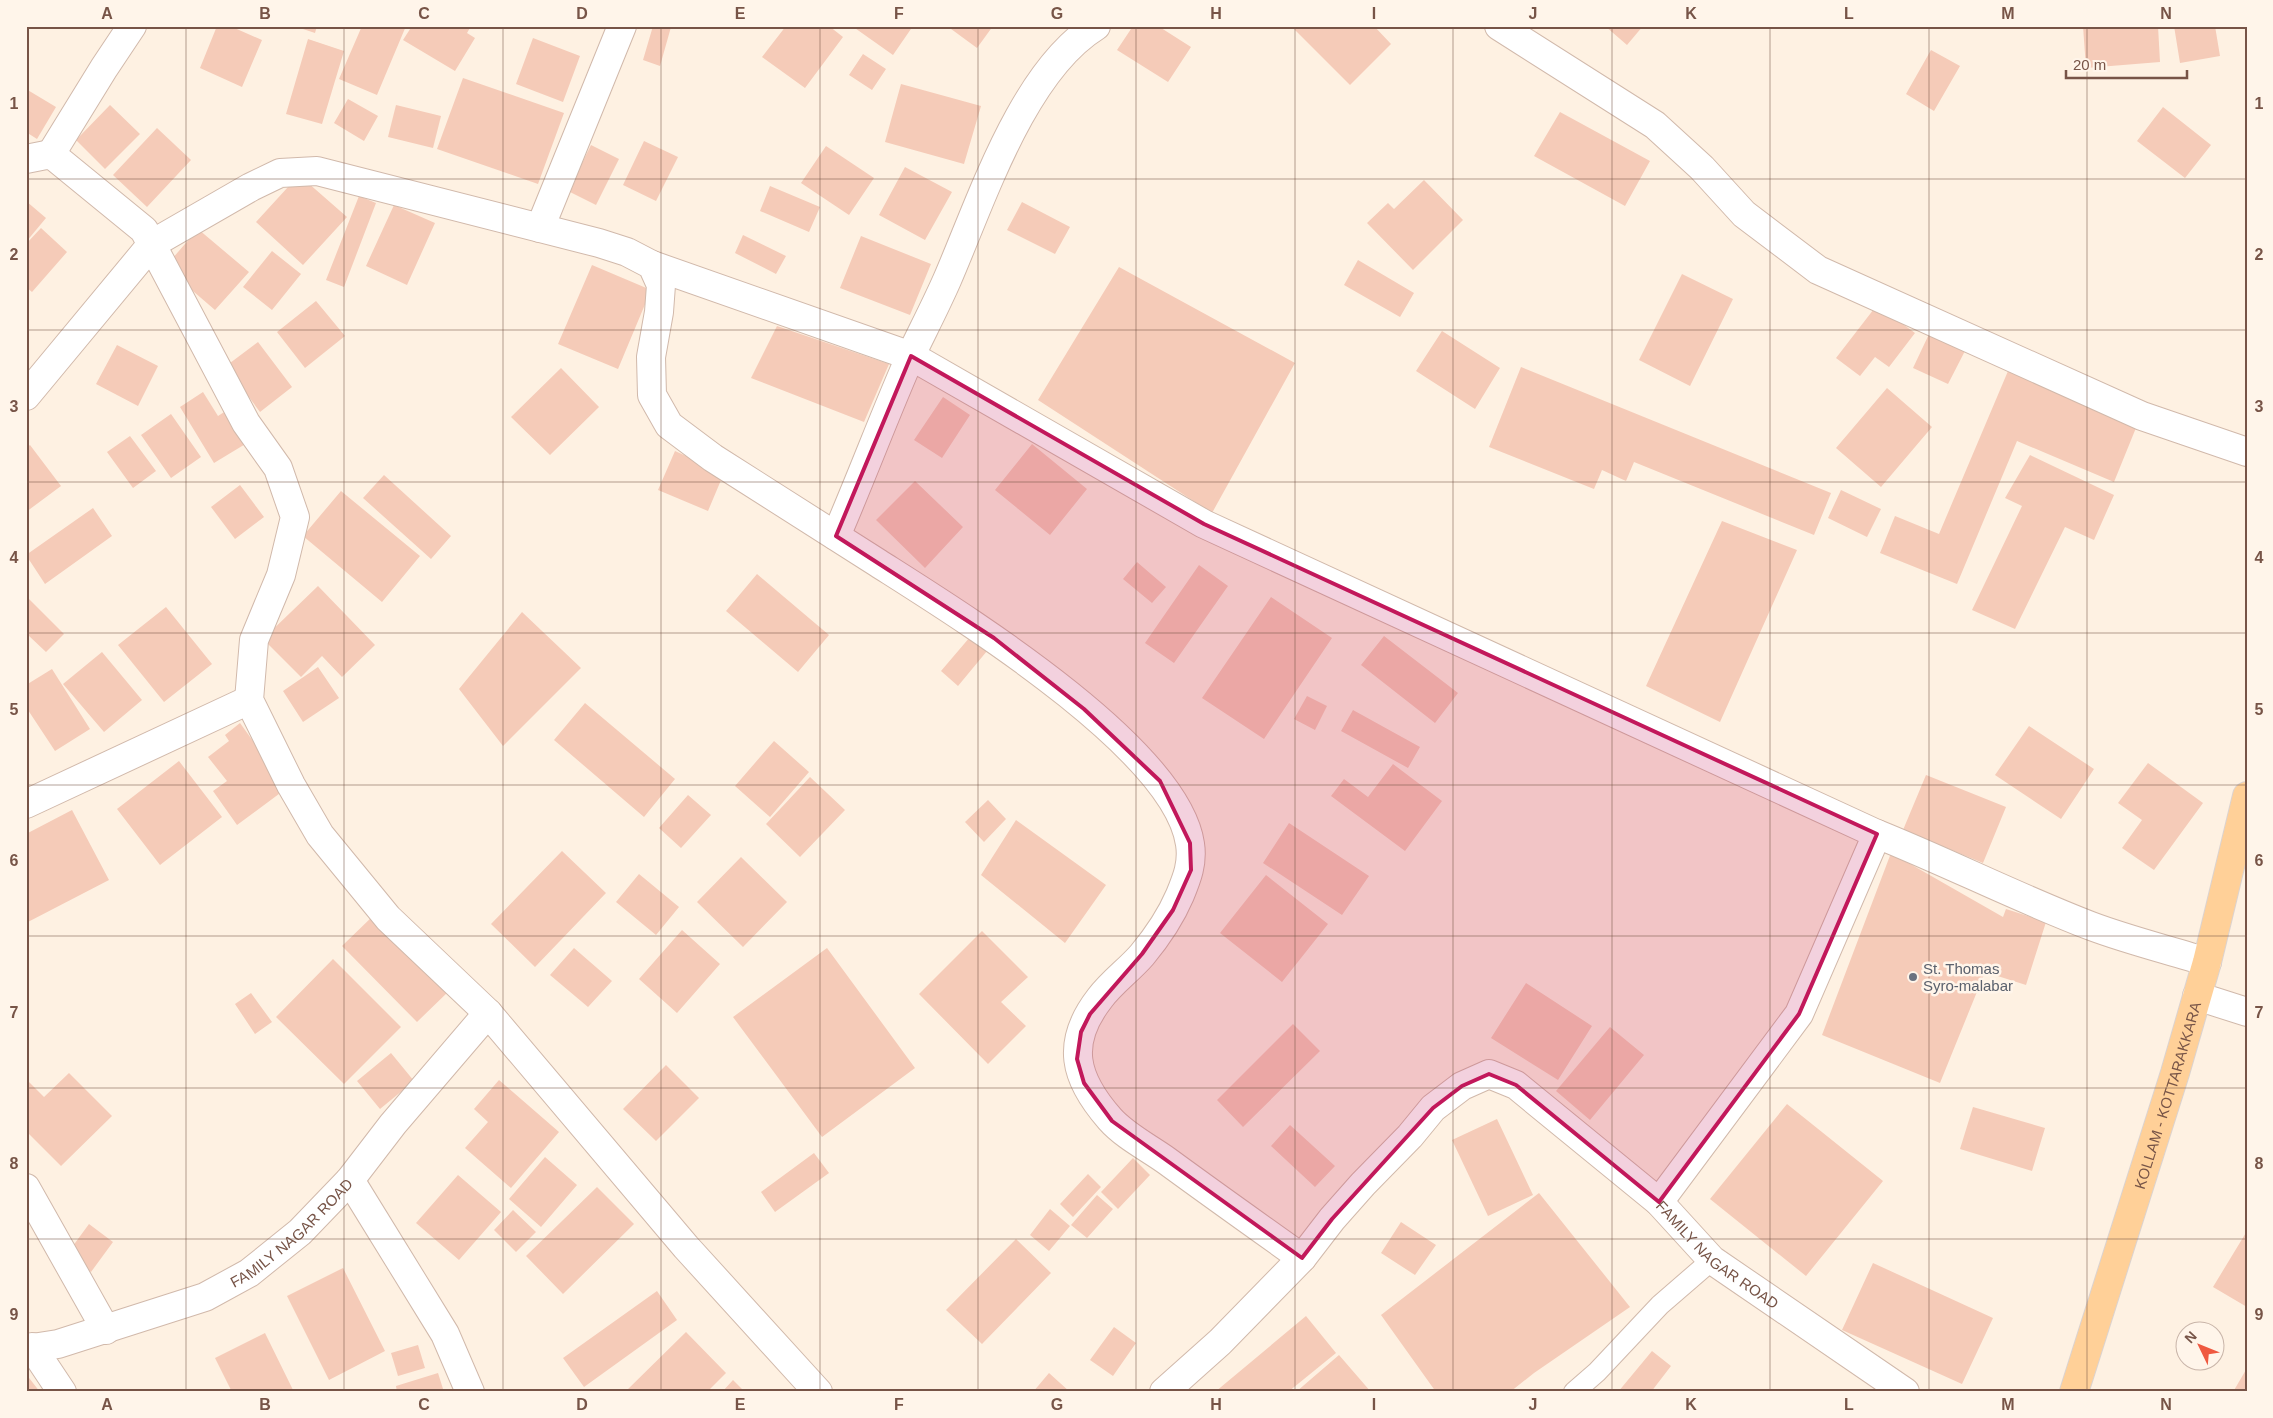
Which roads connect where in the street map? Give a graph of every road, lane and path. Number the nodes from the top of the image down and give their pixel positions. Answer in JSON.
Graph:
{"nodes":[{"id":1,"x":132,"y":26,"type":"edge"},
{"id":2,"x":622,"y":26,"type":"edge"},
{"id":3,"x":1096,"y":26,"type":"edge"},
{"id":4,"x":1499,"y":26,"type":"edge"},
{"id":5,"x":39,"y":157,"type":"edge"},
{"id":6,"x":540,"y":228,"type":"junction"},
{"id":7,"x":152,"y":244,"type":"junction"},
{"id":8,"x":652,"y":265,"type":"junction"},
{"id":9,"x":911,"y":356,"type":"junction"},
{"id":10,"x":26,"y":396,"type":"edge"},
{"id":11,"x":2247,"y":452,"type":"edge"},
{"id":12,"x":836,"y":536,"type":"junction"},
{"id":13,"x":249,"y":700,"type":"junction"},
{"id":14,"x":2247,"y":796,"type":"edge"},
{"id":15,"x":26,"y":804,"type":"edge"},
{"id":16,"x":1877,"y":834,"type":"junction"},
{"id":17,"x":2207,"y":962,"type":"junction"},
{"id":18,"x":2197,"y":996,"type":"junction"},
{"id":19,"x":2247,"y":1012,"type":"edge"},
{"id":20,"x":488,"y":1014,"type":"junction"},
{"id":21,"x":350,"y":1180,"type":"junction"},
{"id":22,"x":26,"y":1188,"type":"edge"},
{"id":23,"x":1659,"y":1202,"type":"junction"},
{"id":24,"x":1302,"y":1258,"type":"junction"},
{"id":25,"x":1712,"y":1260,"type":"junction"},
{"id":26,"x":106,"y":1330,"type":"junction"},
{"id":27,"x":29,"y":1348,"type":"edge"},
{"id":28,"x":62,"y":1392,"type":"edge"},
{"id":29,"x":470,"y":1392,"type":"edge"},
{"id":30,"x":818,"y":1392,"type":"edge"},
{"id":31,"x":1164,"y":1392,"type":"edge"},
{"id":32,"x":1574,"y":1392,"type":"edge"},
{"id":33,"x":1905,"y":1392,"type":"edge"},
{"id":34,"x":2074,"y":1392,"type":"edge"}],
"edges":[{"from":1,"to":5,"type":"street"},
{"from":2,"to":6,"type":"street"},
{"from":3,"to":9,"type":"street"},
{"from":4,"to":11,"type":"street"},
{"from":5,"to":7,"type":"street"},
{"from":6,"to":7,"type":"street"},
{"from":6,"to":8,"type":"street"},
{"from":7,"to":10,"type":"street"},
{"from":7,"to":13,"type":"street"},
{"from":8,"to":9,"type":"street"},
{"from":8,"to":12,"type":"street"},
{"from":9,"to":12,"type":"street"},
{"from":9,"to":16,"type":"street"},
{"from":12,"to":24,"type":"street"},
{"from":13,"to":15,"type":"street"},
{"from":13,"to":20,"type":"street"},
{"from":14,"to":17,"type":"main road","name":"KOLLAM - KOTTARAKKARA"},
{"from":16,"to":17,"type":"street"},
{"from":16,"to":23,"type":"street"},
{"from":17,"to":18,"type":"main road","name":"KOLLAM - KOTTARAKKARA"},
{"from":18,"to":19,"type":"street"},
{"from":18,"to":34,"type":"main road","name":"KOLLAM - KOTTARAKKARA"},
{"from":20,"to":21,"type":"street","name":"FAMILY NAGAR ROAD"},
{"from":20,"to":30,"type":"street"},
{"from":21,"to":26,"type":"street","name":"FAMILY NAGAR ROAD"},
{"from":21,"to":29,"type":"street"},
{"from":22,"to":26,"type":"street"},
{"from":23,"to":24,"type":"street","name":"FAMILY NAGAR ROAD"},
{"from":23,"to":25,"type":"street","name":"FAMILY NAGAR ROAD"},
{"from":24,"to":31,"type":"street","name":"FAMILY NAGAR ROAD"},
{"from":25,"to":32,"type":"lane"},
{"from":25,"to":33,"type":"street","name":"FAMILY NAGAR ROAD"},
{"from":26,"to":27,"type":"street","name":"FAMILY NAGAR ROAD"},
{"from":27,"to":28,"type":"street"}]}
